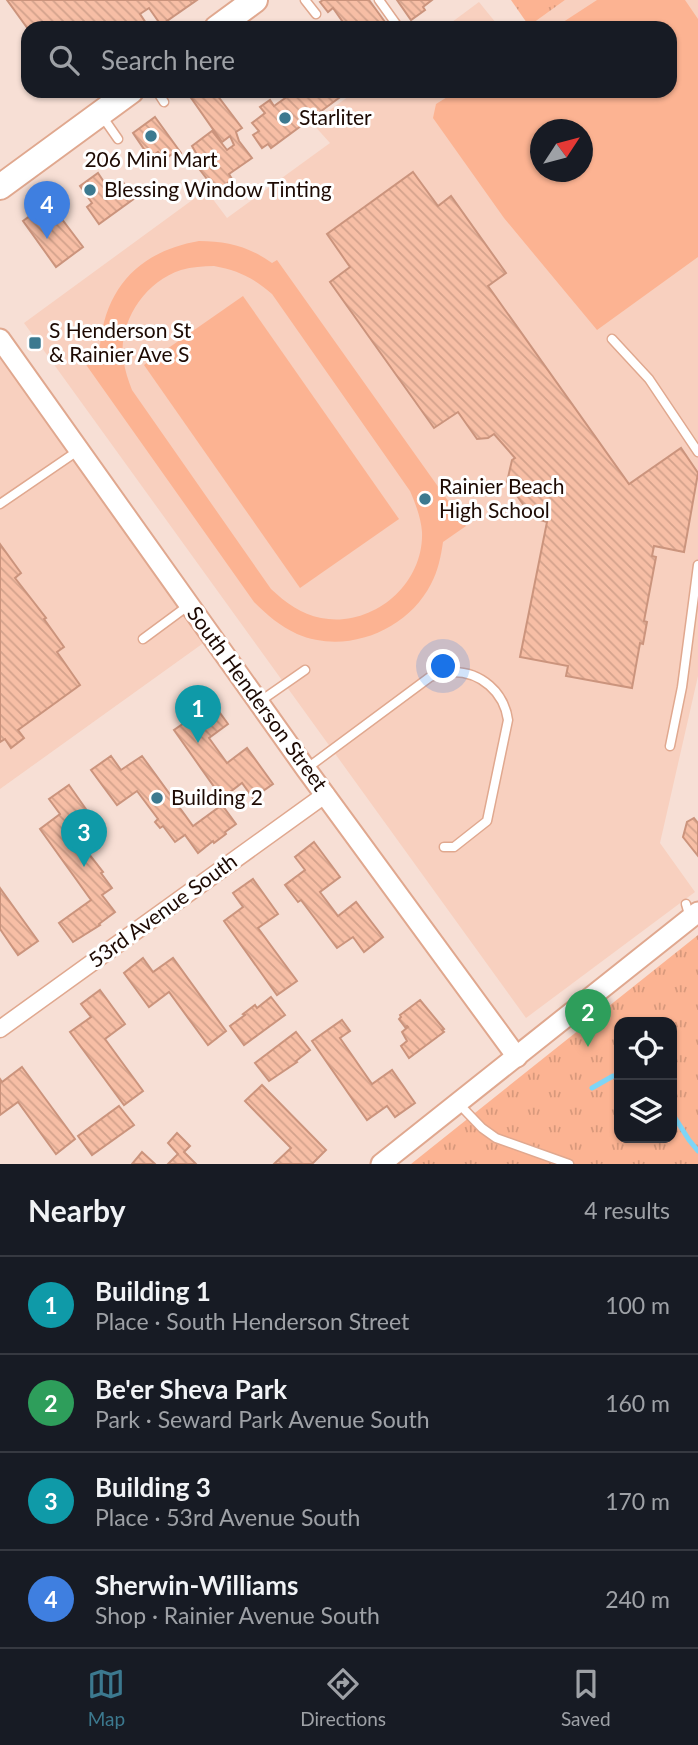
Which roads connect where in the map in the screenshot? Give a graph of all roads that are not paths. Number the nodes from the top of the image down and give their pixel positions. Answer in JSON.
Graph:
{"nodes":[{"id":1,"x":255,"y":0,"type":"edge"},
{"id":2,"x":305,"y":0,"type":"edge"},
{"id":3,"x":379,"y":0,"type":"edge"},
{"id":4,"x":316,"y":14,"type":"dead end"},
{"id":5,"x":226,"y":21,"type":"edge"},
{"id":6,"x":394,"y":21,"type":"edge"},
{"id":7,"x":122,"y":98,"type":"edge"},
{"id":8,"x":161,"y":98,"type":"edge"},
{"id":9,"x":164,"y":102,"type":"dead end"},
{"id":10,"x":100,"y":114,"type":"junction"},
{"id":11,"x":118,"y":139,"type":"dead end"},
{"id":12,"x":0,"y":187,"type":"edge"},
{"id":13,"x":0,"y":338,"type":"edge"},
{"id":14,"x":611,"y":339,"type":"dead end"},
{"id":15,"x":79,"y":450,"type":"junction"},
{"id":16,"x":698,"y":453,"type":"edge"},
{"id":17,"x":0,"y":504,"type":"edge"},
{"id":18,"x":698,"y":565,"type":"edge"},
{"id":19,"x":189,"y":605,"type":"junction"},
{"id":20,"x":143,"y":639,"type":"dead end"},
{"id":21,"x":305,"y":670,"type":"dead end"},
{"id":22,"x":259,"y":702,"type":"junction"},
{"id":23,"x":670,"y":746,"type":"dead end"},
{"id":24,"x":306,"y":769,"type":"junction"},
{"id":25,"x":326,"y":794,"type":"junction"},
{"id":26,"x":443,"y":847,"type":"dead end"},
{"id":27,"x":692,"y":911,"type":"edge"},
{"id":28,"x":0,"y":1029,"type":"edge"},
{"id":29,"x":517,"y":1057,"type":"junction"},
{"id":30,"x":458,"y":1102,"type":"junction"},
{"id":31,"x":552,"y":1157,"type":"junction"},
{"id":32,"x":381,"y":1164,"type":"edge"},
{"id":33,"x":544,"y":1164,"type":"edge"},
{"id":34,"x":569,"y":1164,"type":"edge"}],
"edges":[{"from":1,"to":5,"type":"main road"},
{"from":2,"to":4,"type":"lane"},
{"from":3,"to":6,"type":"lane"},
{"from":7,"to":10,"type":"main road"},
{"from":8,"to":9,"type":"lane"},
{"from":10,"to":11,"type":"lane"},
{"from":10,"to":12,"type":"main road"},
{"from":13,"to":15,"type":"street","name":"South Henderson Street"},
{"from":14,"to":16,"type":"lane"},
{"from":15,"to":17,"type":"lane"},
{"from":15,"to":19,"type":"street","name":"South Henderson Street"},
{"from":18,"to":23,"type":"lane"},
{"from":19,"to":20,"type":"lane"},
{"from":19,"to":22,"type":"street","name":"South Henderson Street"},
{"from":21,"to":22,"type":"lane"},
{"from":22,"to":24,"type":"street","name":"South Henderson Street"},
{"from":24,"to":25,"type":"street","name":"South Henderson Street"},
{"from":24,"to":26,"type":"lane"},
{"from":25,"to":28,"type":"street","name":"53rd Avenue South"},
{"from":25,"to":29,"type":"street","name":"South Henderson Street"},
{"from":27,"to":29,"type":"street"},
{"from":29,"to":30,"type":"street"},
{"from":30,"to":31,"type":"lane"},
{"from":30,"to":32,"type":"street"},
{"from":31,"to":33,"type":"lane"},
{"from":31,"to":34,"type":"lane"}]}
